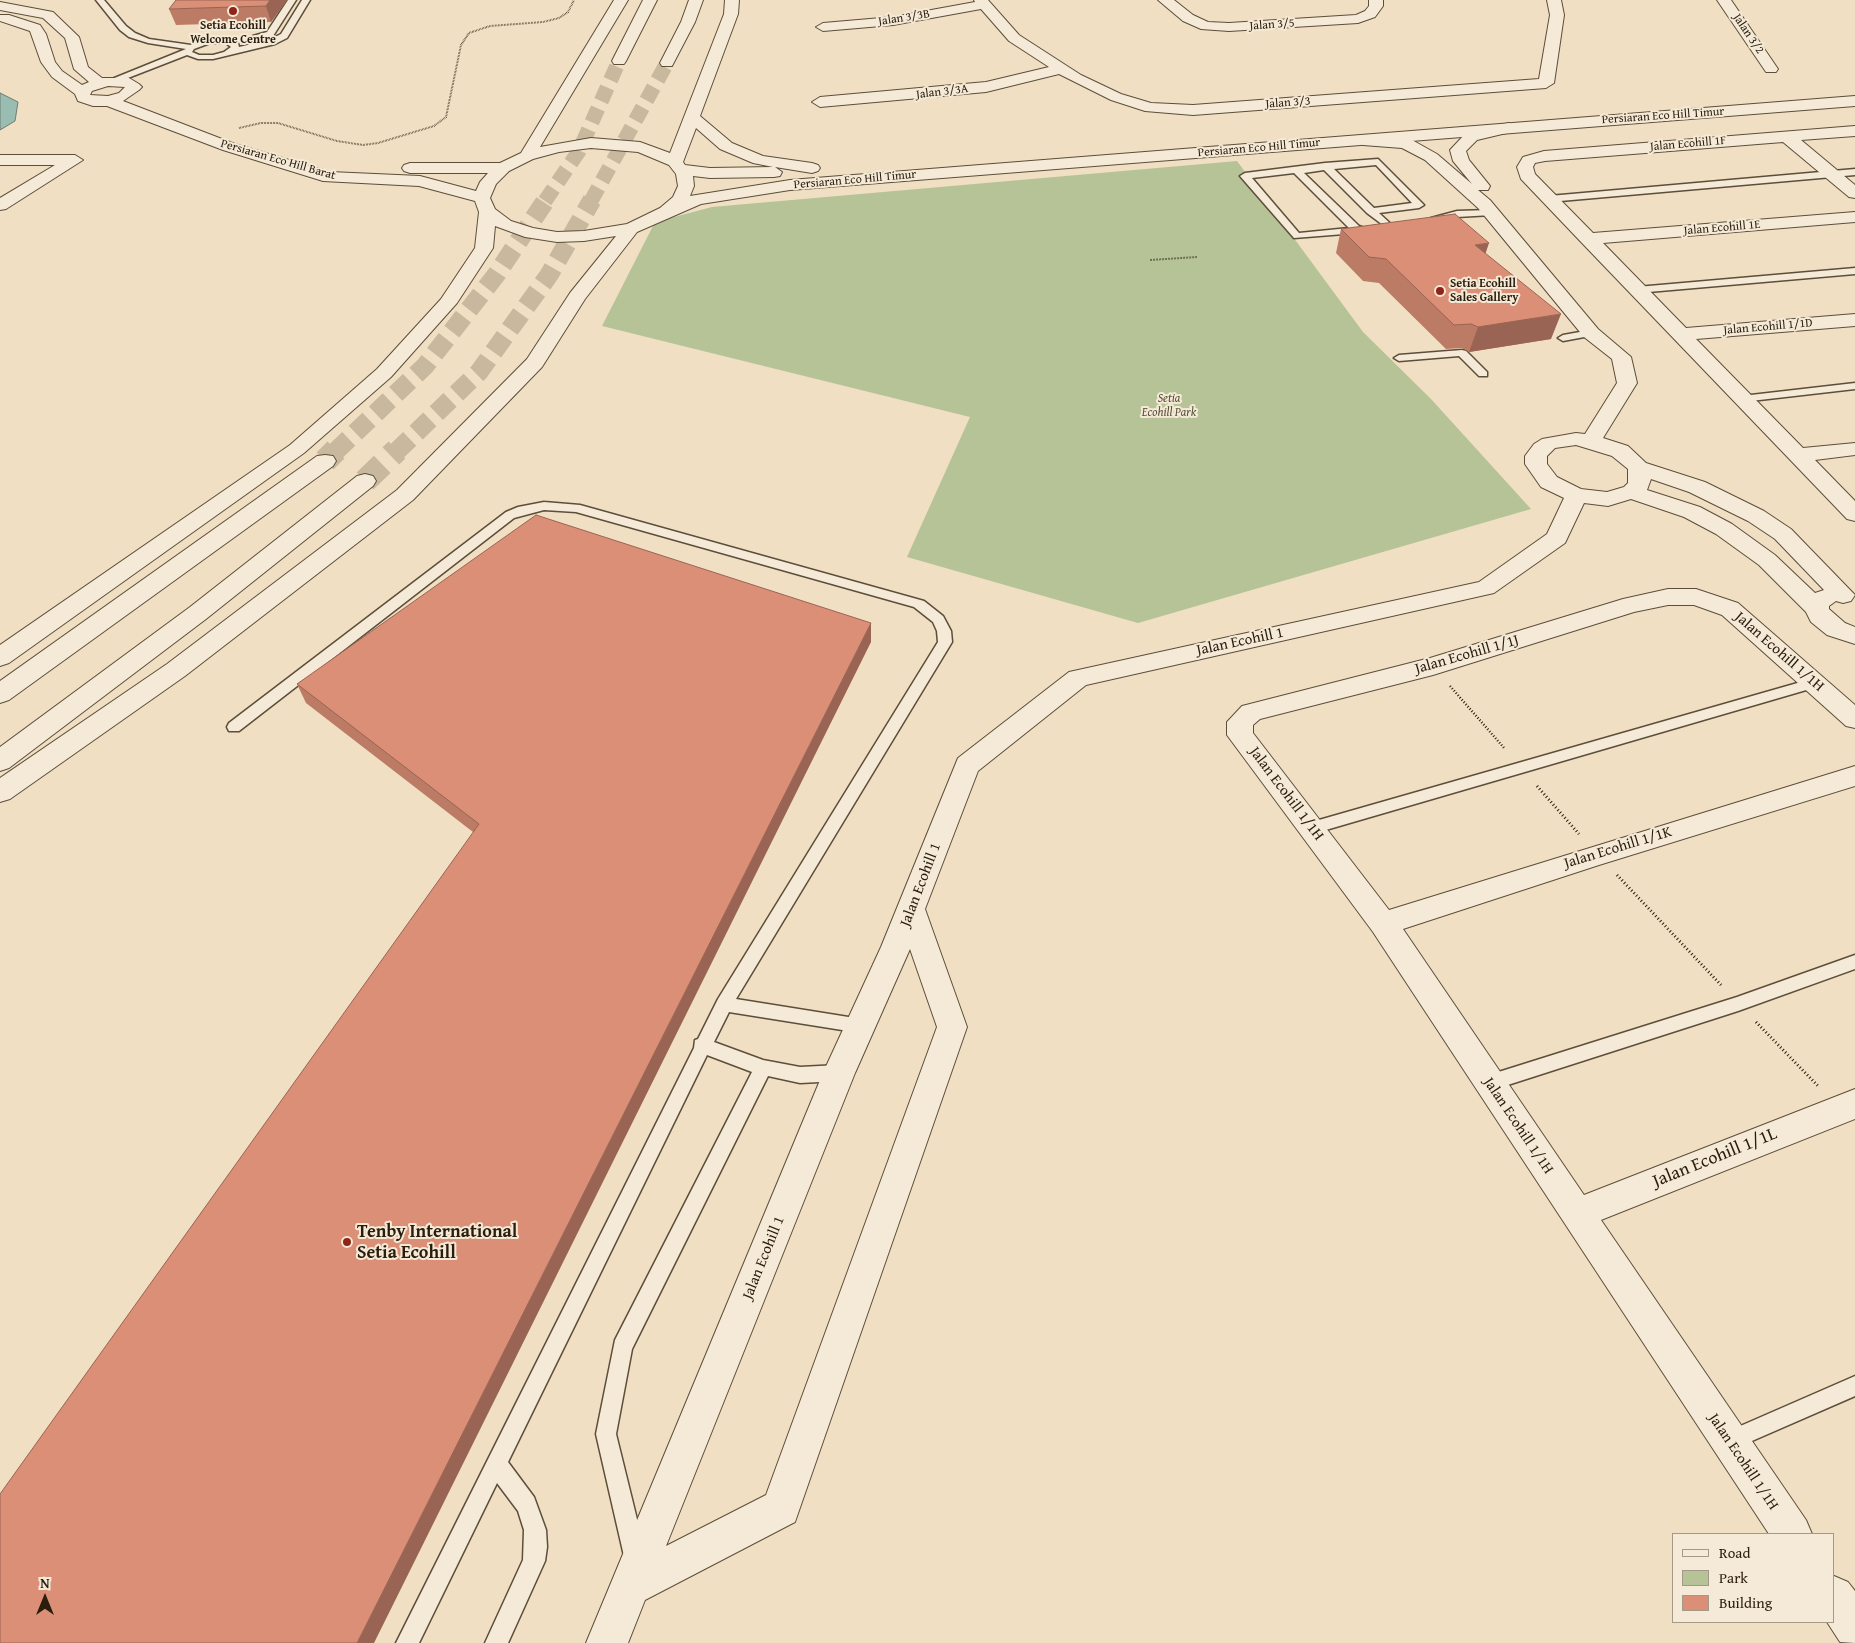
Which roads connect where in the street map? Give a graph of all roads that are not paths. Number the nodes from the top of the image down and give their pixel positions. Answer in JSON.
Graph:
{"nodes":[{"id":1,"x":100,"y":0,"type":"edge"},
{"id":2,"x":292,"y":0,"type":"edge"},
{"id":3,"x":306,"y":0,"type":"edge"},
{"id":4,"x":621,"y":0,"type":"edge"},
{"id":5,"x":650,"y":0,"type":"edge"},
{"id":6,"x":696,"y":0,"type":"edge"},
{"id":7,"x":732,"y":0,"type":"edge"},
{"id":8,"x":1165,"y":0,"type":"edge"},
{"id":9,"x":1376,"y":0,"type":"edge"},
{"id":10,"x":1554,"y":0,"type":"edge"},
{"id":11,"x":1724,"y":0,"type":"edge"},
{"id":12,"x":982,"y":2,"type":"edge"},
{"id":13,"x":0,"y":6,"type":"edge"},
{"id":14,"x":0,"y":17,"type":"edge"},
{"id":15,"x":823,"y":27,"type":"dead end"},
{"id":16,"x":232,"y":47,"type":"junction"},
{"id":17,"x":190,"y":50,"type":"junction"},
{"id":18,"x":198,"y":57,"type":"junction"},
{"id":19,"x":619,"y":61,"type":"tunnel mouth"},
{"id":20,"x":667,"y":63,"type":"tunnel mouth"},
{"id":21,"x":1062,"y":69,"type":"junction"},
{"id":22,"x":1771,"y":69,"type":"dead end"},
{"id":23,"x":115,"y":81,"type":"junction"},
{"id":24,"x":100,"y":83,"type":"junction"},
{"id":25,"x":1855,"y":86,"type":"edge"},
{"id":26,"x":83,"y":92,"type":"junction"},
{"id":27,"x":136,"y":92,"type":"junction"},
{"id":28,"x":1698,"y":98,"type":"dead end"},
{"id":29,"x":109,"y":101,"type":"junction"},
{"id":30,"x":1855,"y":101,"type":"edge"},
{"id":31,"x":820,"y":102,"type":"dead end"},
{"id":32,"x":693,"y":118,"type":"junction"},
{"id":33,"x":1509,"y":128,"type":"junction"},
{"id":34,"x":1855,"y":131,"type":"edge"},
{"id":35,"x":1786,"y":136,"type":"junction"},
{"id":36,"x":1360,"y":140,"type":"junction"},
{"id":37,"x":527,"y":156,"type":"junction"},
{"id":38,"x":0,"y":160,"type":"edge"},
{"id":39,"x":346,"y":162,"type":"dead end"},
{"id":40,"x":852,"y":164,"type":"dead end"},
{"id":41,"x":678,"y":166,"type":"junction"},
{"id":42,"x":1326,"y":166,"type":"junction"},
{"id":43,"x":503,"y":168,"type":"junction"},
{"id":44,"x":812,"y":168,"type":"junction"},
{"id":45,"x":1296,"y":170,"type":"junction"},
{"id":46,"x":1855,"y":172,"type":"edge"},
{"id":47,"x":1830,"y":174,"type":"junction"},
{"id":48,"x":1855,"y":193,"type":"edge"},
{"id":49,"x":1549,"y":199,"type":"junction"},
{"id":50,"x":0,"y":205,"type":"edge"},
{"id":51,"x":485,"y":205,"type":"junction"},
{"id":52,"x":1487,"y":209,"type":"junction"},
{"id":53,"x":1370,"y":211,"type":"junction"},
{"id":54,"x":666,"y":212,"type":"junction"},
{"id":55,"x":1855,"y":217,"type":"edge"},
{"id":56,"x":1422,"y":221,"type":"edge"},
{"id":57,"x":632,"y":228,"type":"junction"},
{"id":58,"x":1357,"y":230,"type":"junction"},
{"id":59,"x":1588,"y":239,"type":"junction"},
{"id":60,"x":1855,"y":271,"type":"edge"},
{"id":61,"x":1637,"y":290,"type":"junction"},
{"id":62,"x":1855,"y":320,"type":"edge"},
{"id":63,"x":1591,"y":333,"type":"junction"},
{"id":64,"x":1681,"y":334,"type":"junction"},
{"id":65,"x":1563,"y":338,"type":"dead end"},
{"id":66,"x":1399,"y":358,"type":"dead end"},
{"id":67,"x":1483,"y":374,"type":"dead end"},
{"id":68,"x":1855,"y":386,"type":"edge"},
{"id":69,"x":1742,"y":398,"type":"junction"},
{"id":70,"x":1591,"y":441,"type":"junction"},
{"id":71,"x":1855,"y":449,"type":"edge"},
{"id":72,"x":1798,"y":455,"type":"junction"},
{"id":73,"x":325,"y":461,"type":"tunnel mouth"},
{"id":74,"x":1638,"y":468,"type":"junction"},
{"id":75,"x":365,"y":481,"type":"tunnel mouth"},
{"id":76,"x":1632,"y":492,"type":"junction"},
{"id":77,"x":1576,"y":495,"type":"junction"},
{"id":78,"x":1855,"y":514,"type":"edge"},
{"id":79,"x":1849,"y":596,"type":"edge"},
{"id":80,"x":1696,"y":597,"type":"joint"},
{"id":81,"x":1817,"y":609,"type":"junction"},
{"id":82,"x":1855,"y":636,"type":"edge"},
{"id":83,"x":0,"y":657,"type":"edge"},
{"id":84,"x":1815,"y":683,"type":"junction"},
{"id":85,"x":0,"y":694,"type":"edge"},
{"id":86,"x":1855,"y":719,"type":"edge"},
{"id":87,"x":1240,"y":722,"type":"joint"},
{"id":88,"x":234,"y":727,"type":"dead end"},
{"id":89,"x":0,"y":761,"type":"edge"},
{"id":90,"x":1855,"y":776,"type":"edge"},
{"id":91,"x":0,"y":792,"type":"edge"},
{"id":92,"x":1312,"y":828,"type":"junction"},
{"id":93,"x":911,"y":910,"type":"junction"},
{"id":94,"x":1383,"y":924,"type":"junction"},
{"id":95,"x":1855,"y":962,"type":"edge"},
{"id":96,"x":724,"y":1004,"type":"junction"},
{"id":97,"x":861,"y":1026,"type":"junction"},
{"id":98,"x":701,"y":1045,"type":"junction"},
{"id":99,"x":763,"y":1068,"type":"junction"},
{"id":100,"x":839,"y":1073,"type":"junction"},
{"id":101,"x":1490,"y":1083,"type":"junction"},
{"id":102,"x":1848,"y":1106,"type":"edge"},
{"id":103,"x":1576,"y":1214,"type":"junction"},
{"id":104,"x":1855,"y":1386,"type":"edge"},
{"id":105,"x":1729,"y":1441,"type":"junction"},
{"id":106,"x":496,"y":1463,"type":"junction"},
{"id":107,"x":1791,"y":1533,"type":"edge"},
{"id":108,"x":634,"y":1577,"type":"junction"},
{"id":109,"x":407,"y":1643,"type":"edge"},
{"id":110,"x":496,"y":1643,"type":"edge"},
{"id":111,"x":607,"y":1643,"type":"edge"}],
"edges":[{"from":1,"to":17,"type":"lane"},
{"from":2,"to":16,"type":"lane"},
{"from":3,"to":16,"type":"lane"},
{"from":4,"to":37,"type":"street"},
{"from":5,"to":19,"type":"street"},
{"from":6,"to":20,"type":"street"},
{"from":7,"to":32,"type":"street"},
{"from":8,"to":9,"type":"street","name":"Jalan 3/5"},
{"from":10,"to":21,"type":"street","name":"Jalan 3/3"},
{"from":11,"to":22,"type":"street","name":"Jalan 3/2"},
{"from":12,"to":15,"type":"street","name":"Jalan 3/3B"},
{"from":12,"to":21,"type":"street","name":"Jalan 3/3"},
{"from":13,"to":24,"type":"street"},
{"from":14,"to":26,"type":"street","name":"Persiaran Eco Hill Barat"},
{"from":16,"to":17,"type":"lane"},
{"from":16,"to":18,"type":"lane"},
{"from":17,"to":18,"type":"lane"},
{"from":17,"to":23,"type":"lane"},
{"from":18,"to":27,"type":"lane"},
{"from":21,"to":31,"type":"street","name":"Jalan 3/3A"},
{"from":23,"to":24,"type":"street"},
{"from":23,"to":27,"type":"street"},
{"from":24,"to":26,"type":"street"},
{"from":25,"to":28,"type":"street","name":"Persiaran Eco Hill Timur"},
{"from":26,"to":29,"type":"street","name":"Persiaran Eco Hill Barat"},
{"from":27,"to":29,"type":"street","name":"Persiaran Eco Hill Barat"},
{"from":29,"to":51,"type":"street","name":"Persiaran Eco Hill Barat"},
{"from":30,"to":33,"type":"street","name":"Persiaran Eco Hill Timur"},
{"from":32,"to":41,"type":"street"},
{"from":32,"to":44,"type":"street"},
{"from":33,"to":36,"type":"street","name":"Persiaran Eco Hill Timur"},
{"from":33,"to":52,"type":"street"},
{"from":34,"to":35,"type":"street","name":"Jalan Ecohill 1F"},
{"from":35,"to":47,"type":"street"},
{"from":35,"to":49,"type":"street","name":"Jalan Ecohill 1F"},
{"from":36,"to":52,"type":"street"},
{"from":36,"to":54,"type":"street","name":"Persiaran Eco Hill Timur"},
{"from":37,"to":41,"type":"street","name":"Persiaran Eco Hill Timur"},
{"from":37,"to":43,"type":"street","name":"Persiaran Eco Hill Timur"},
{"from":38,"to":50,"type":"street"},
{"from":39,"to":43,"type":"street","name":"Persiaran Eco Hill Barat"},
{"from":40,"to":44,"type":"street","name":"Persiaran Eco Hill Timur"},
{"from":41,"to":44,"type":"street","name":"Persiaran Eco Hill Timur"},
{"from":41,"to":54,"type":"street"},
{"from":42,"to":45,"type":"lane"},
{"from":42,"to":53,"type":"lane"},
{"from":42,"to":53,"type":"lane"},
{"from":43,"to":51,"type":"street"},
{"from":45,"to":58,"type":"lane"},
{"from":45,"to":58,"type":"lane"},
{"from":46,"to":47,"type":"lane"},
{"from":47,"to":48,"type":"street"},
{"from":47,"to":49,"type":"lane"},
{"from":49,"to":59,"type":"street"},
{"from":51,"to":57,"type":"street"},
{"from":51,"to":83,"type":"street"},
{"from":52,"to":56,"type":"lane"},
{"from":52,"to":63,"type":"street"},
{"from":53,"to":58,"type":"lane"},
{"from":54,"to":57,"type":"street","name":"Persiaran Eco Hill Timur"},
{"from":55,"to":59,"type":"street","name":"Jalan Ecohill 1E"},
{"from":57,"to":91,"type":"street"},
{"from":59,"to":61,"type":"street"},
{"from":60,"to":61,"type":"lane"},
{"from":61,"to":64,"type":"street"},
{"from":62,"to":64,"type":"street","name":"Jalan Ecohill 1/1D"},
{"from":63,"to":65,"type":"lane"},
{"from":63,"to":70,"type":"street"},
{"from":64,"to":69,"type":"street"},
{"from":66,"to":67,"type":"lane"},
{"from":68,"to":69,"type":"lane"},
{"from":69,"to":72,"type":"street"},
{"from":70,"to":74,"type":"street"},
{"from":70,"to":77,"type":"street"},
{"from":71,"to":72,"type":"street"},
{"from":72,"to":78,"type":"street"},
{"from":73,"to":85,"type":"street"},
{"from":74,"to":76,"type":"street"},
{"from":74,"to":79,"type":"street"},
{"from":75,"to":89,"type":"street"},
{"from":76,"to":77,"type":"street"},
{"from":76,"to":81,"type":"street"},
{"from":77,"to":93,"type":"street","name":"Jalan Ecohill 1"},
{"from":79,"to":81,"type":"street"},
{"from":80,"to":84,"type":"street","name":"Jalan Ecohill 1/1H"},
{"from":80,"to":87,"type":"street","name":"Jalan Ecohill 1/1J"},
{"from":81,"to":82,"type":"street"},
{"from":84,"to":86,"type":"street","name":"Jalan Ecohill 1/1H"},
{"from":84,"to":92,"type":"lane"},
{"from":87,"to":92,"type":"street","name":"Jalan Ecohill 1/1H"},
{"from":88,"to":96,"type":"lane"},
{"from":90,"to":94,"type":"street","name":"Jalan Ecohill 1/1K"},
{"from":92,"to":94,"type":"street","name":"Jalan Ecohill 1/1H"},
{"from":93,"to":97,"type":"street","name":"Jalan Ecohill 1"},
{"from":93,"to":108,"type":"street"},
{"from":94,"to":101,"type":"street","name":"Jalan Ecohill 1/1H"},
{"from":95,"to":101,"type":"lane"},
{"from":96,"to":97,"type":"lane"},
{"from":96,"to":98,"type":"lane"},
{"from":97,"to":100,"type":"street","name":"Jalan Ecohill 1"},
{"from":98,"to":99,"type":"lane"},
{"from":98,"to":106,"type":"lane"},
{"from":99,"to":100,"type":"lane"},
{"from":99,"to":108,"type":"lane"},
{"from":100,"to":108,"type":"street","name":"Jalan Ecohill 1"},
{"from":101,"to":103,"type":"street","name":"Jalan Ecohill 1/1H"},
{"from":102,"to":103,"type":"street","name":"Jalan Ecohill 1/1L"},
{"from":103,"to":105,"type":"street","name":"Jalan Ecohill 1/1H"},
{"from":104,"to":105,"type":"lane"},
{"from":105,"to":107,"type":"street","name":"Jalan Ecohill 1/1H"},
{"from":106,"to":109,"type":"lane"},
{"from":106,"to":110,"type":"lane"},
{"from":108,"to":111,"type":"street","name":"Jalan Ecohill 1"}]}
